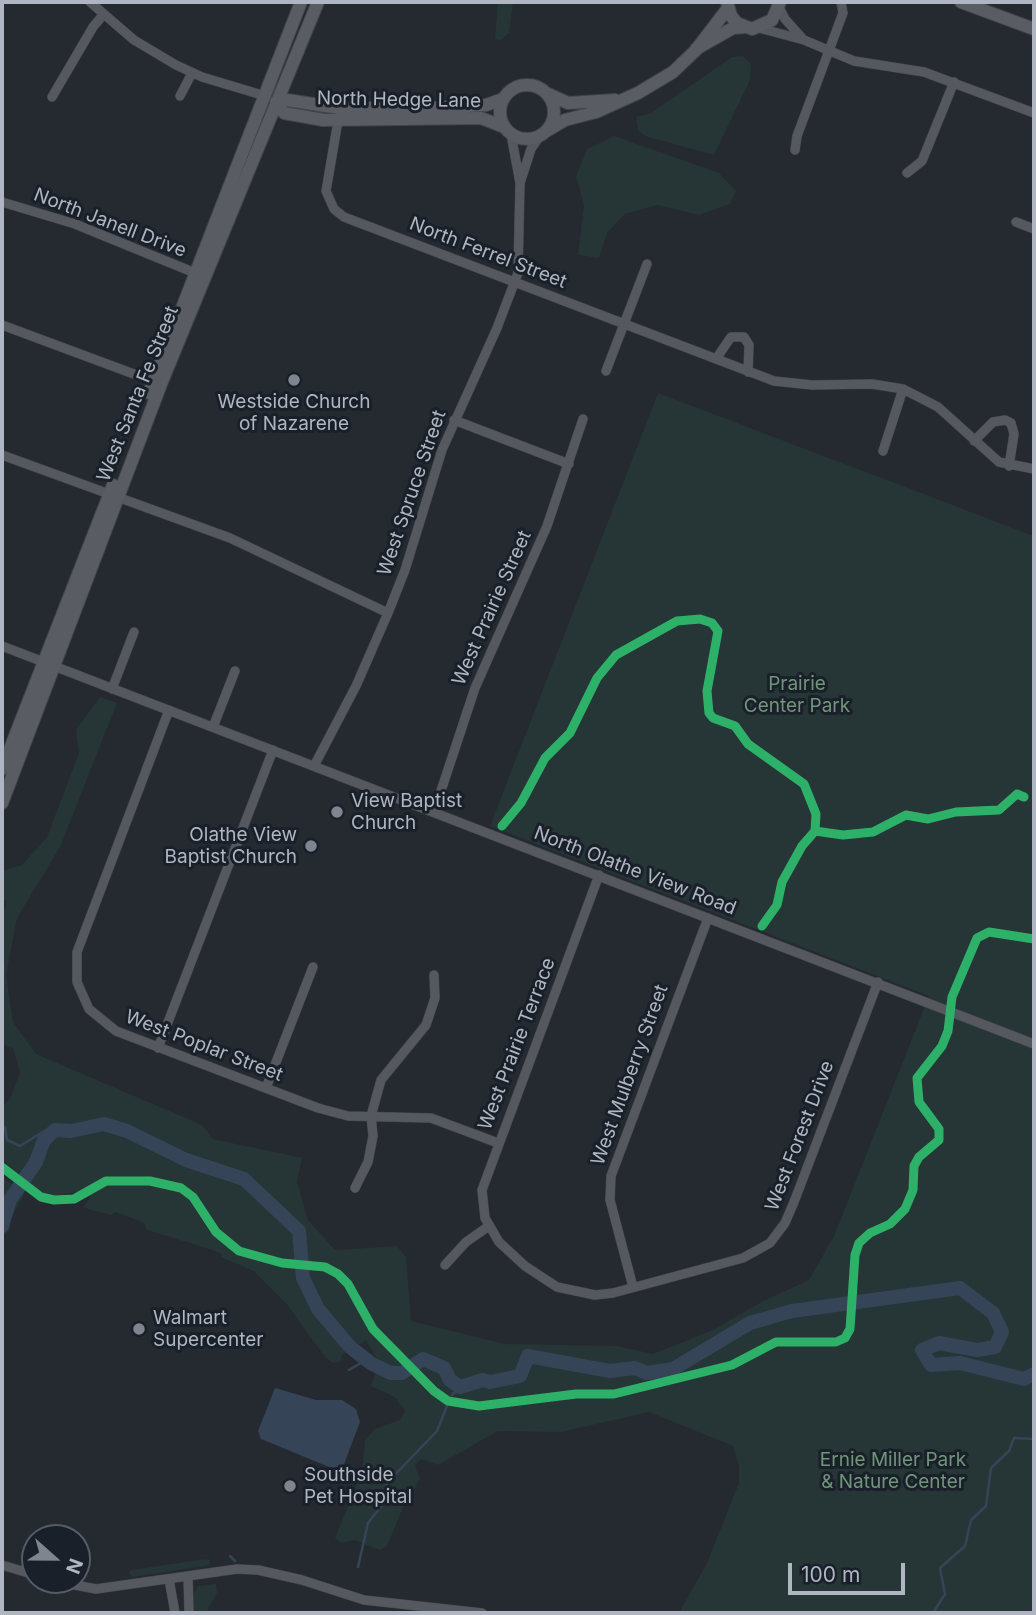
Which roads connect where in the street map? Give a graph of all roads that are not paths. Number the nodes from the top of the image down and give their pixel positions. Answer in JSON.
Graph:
{"nodes":[{"id":1,"x":90,"y":2,"type":"edge"},
{"id":2,"x":301,"y":2,"type":"edge"},
{"id":3,"x":318,"y":2,"type":"edge"},
{"id":4,"x":841,"y":2,"type":"edge"},
{"id":5,"x":961,"y":2,"type":"edge"},
{"id":6,"x":779,"y":4,"type":"edge"},
{"id":7,"x":728,"y":5,"type":"edge"},
{"id":8,"x":103,"y":15,"type":"junction"},
{"id":9,"x":745,"y":27,"type":"junction"},
{"id":10,"x":759,"y":28,"type":"junction"},
{"id":11,"x":1034,"y":29,"type":"edge"},
{"id":12,"x":804,"y":40,"type":"junction"},
{"id":13,"x":696,"y":50,"type":"junction"},
{"id":14,"x":828,"y":51,"type":"junction"},
{"id":15,"x":192,"y":73,"type":"junction"},
{"id":16,"x":954,"y":82,"type":"junction"},
{"id":17,"x":547,"y":93,"type":"junction"},
{"id":18,"x":262,"y":95,"type":"junction"},
{"id":19,"x":180,"y":96,"type":"dead end"},
{"id":20,"x":52,"y":97,"type":"dead end"},
{"id":21,"x":503,"y":99,"type":"junction"},
{"id":22,"x":618,"y":100,"type":"junction"},
{"id":23,"x":276,"y":102,"type":"junction"},
{"id":24,"x":1034,"y":113,"type":"edge"},
{"id":25,"x":338,"y":121,"type":"junction"},
{"id":26,"x":507,"y":131,"type":"junction"},
{"id":27,"x":544,"y":133,"type":"junction"},
{"id":28,"x":795,"y":150,"type":"dead end"},
{"id":29,"x":907,"y":173,"type":"dead end"},
{"id":30,"x":520,"y":183,"type":"junction"},
{"id":31,"x":2,"y":202,"type":"edge"},
{"id":32,"x":1016,"y":222,"type":"dead end"},
{"id":33,"x":1034,"y":229,"type":"edge"},
{"id":34,"x":647,"y":264,"type":"dead end"},
{"id":35,"x":200,"y":275,"type":"junction"},
{"id":36,"x":514,"y":283,"type":"junction"},
{"id":37,"x":624,"y":324,"type":"junction"},
{"id":38,"x":2,"y":325,"type":"edge"},
{"id":39,"x":716,"y":359,"type":"junction"},
{"id":40,"x":606,"y":371,"type":"dead end"},
{"id":41,"x":748,"y":372,"type":"junction"},
{"id":42,"x":157,"y":383,"type":"junction"},
{"id":43,"x":903,"y":389,"type":"junction"},
{"id":44,"x":583,"y":419,"type":"dead end"},
{"id":45,"x":454,"y":420,"type":"junction"},
{"id":46,"x":974,"y":441,"type":"junction"},
{"id":47,"x":883,"y":451,"type":"dead end"},
{"id":48,"x":2,"y":455,"type":"edge"},
{"id":49,"x":569,"y":464,"type":"junction"},
{"id":50,"x":1009,"y":466,"type":"junction"},
{"id":51,"x":1034,"y":469,"type":"edge"},
{"id":52,"x":113,"y":496,"type":"junction"},
{"id":53,"x":388,"y":613,"type":"junction"},
{"id":54,"x":134,"y":632,"type":"dead end"},
{"id":55,"x":2,"y":646,"type":"edge"},
{"id":56,"x":43,"y":662,"type":"junction"},
{"id":57,"x":56,"y":667,"type":"junction"},
{"id":58,"x":235,"y":671,"type":"dead end"},
{"id":59,"x":112,"y":688,"type":"junction"},
{"id":60,"x":169,"y":710,"type":"junction"},
{"id":61,"x":213,"y":727,"type":"junction"},
{"id":62,"x":272,"y":750,"type":"junction"},
{"id":63,"x":314,"y":766,"type":"junction"},
{"id":64,"x":2,"y":769,"type":"edge"},
{"id":65,"x":2,"y":803,"type":"edge"},
{"id":66,"x":434,"y":812,"type":"junction"},
{"id":67,"x":599,"y":875,"type":"junction"},
{"id":68,"x":708,"y":918,"type":"junction"},
{"id":69,"x":313,"y":967,"type":"dead end"},
{"id":70,"x":434,"y":975,"type":"dead end"},
{"id":71,"x":878,"y":982,"type":"junction"},
{"id":72,"x":1034,"y":1044,"type":"edge"},
{"id":73,"x":159,"y":1048,"type":"junction"},
{"id":74,"x":266,"y":1088,"type":"junction"},
{"id":75,"x":371,"y":1116,"type":"junction"},
{"id":76,"x":498,"y":1143,"type":"junction"},
{"id":77,"x":355,"y":1188,"type":"dead end"},
{"id":78,"x":489,"y":1226,"type":"junction"},
{"id":79,"x":444,"y":1265,"type":"dead end"},
{"id":80,"x":633,"y":1287,"type":"junction"},
{"id":81,"x":2,"y":1565,"type":"edge"},
{"id":82,"x":21,"y":1571,"type":"edge"},
{"id":83,"x":188,"y":1576,"type":"junction"},
{"id":84,"x":170,"y":1579,"type":"junction"},
{"id":85,"x":91,"y":1588,"type":"edge"},
{"id":86,"x":175,"y":1613,"type":"edge"},
{"id":87,"x":189,"y":1613,"type":"edge"},
{"id":88,"x":482,"y":1613,"type":"edge"}],
"edges":[{"from":1,"to":8,"type":"street"},
{"from":2,"to":18,"type":"street","name":"West Santa Fe Street"},
{"from":3,"to":23,"type":"street","name":"West Santa Fe Street"},
{"from":4,"to":14,"type":"street"},
{"from":5,"to":11,"type":"street"},
{"from":6,"to":10,"type":"street"},
{"from":6,"to":12,"type":"street"},
{"from":7,"to":9,"type":"street"},
{"from":7,"to":13,"type":"street"},
{"from":8,"to":15,"type":"street"},
{"from":8,"to":20,"type":"street"},
{"from":9,"to":10,"type":"street"},
{"from":9,"to":13,"type":"street"},
{"from":10,"to":12,"type":"street"},
{"from":12,"to":14,"type":"street"},
{"from":13,"to":22,"type":"street"},
{"from":14,"to":16,"type":"street"},
{"from":14,"to":28,"type":"street"},
{"from":15,"to":18,"type":"street"},
{"from":15,"to":19,"type":"street"},
{"from":16,"to":24,"type":"street"},
{"from":16,"to":29,"type":"street"},
{"from":17,"to":21,"type":"street"},
{"from":17,"to":22,"type":"street"},
{"from":17,"to":27,"type":"street"},
{"from":18,"to":23,"type":"street"},
{"from":18,"to":35,"type":"street","name":"West Santa Fe Street"},
{"from":21,"to":23,"type":"street","name":"North Hedge Lane"},
{"from":21,"to":26,"type":"street"},
{"from":22,"to":27,"type":"street"},
{"from":23,"to":25,"type":"street","name":"North Hedge Lane"},
{"from":23,"to":35,"type":"street","name":"West Santa Fe Street"},
{"from":25,"to":26,"type":"street","name":"North Hedge Lane"},
{"from":25,"to":36,"type":"street","name":"North Ferrel Street"},
{"from":26,"to":27,"type":"street"},
{"from":26,"to":30,"type":"street","name":"West Spruce Street"},
{"from":27,"to":30,"type":"street","name":"West Spruce Street"},
{"from":30,"to":36,"type":"street","name":"West Spruce Street"},
{"from":31,"to":35,"type":"street","name":"North Janell Drive"},
{"from":32,"to":33,"type":"street"},
{"from":34,"to":37,"type":"street"},
{"from":35,"to":42,"type":"street","name":"West Santa Fe Street"},
{"from":36,"to":37,"type":"street","name":"North Ferrel Street"},
{"from":36,"to":45,"type":"street","name":"West Spruce Street"},
{"from":37,"to":39,"type":"street","name":"North Ferrel Street"},
{"from":37,"to":40,"type":"street"},
{"from":38,"to":42,"type":"street"},
{"from":39,"to":41,"type":"street","name":"North Ferrel Street"},
{"from":39,"to":41,"type":"street"},
{"from":41,"to":43,"type":"street","name":"North Ferrel Street"},
{"from":42,"to":52,"type":"street","name":"West Santa Fe Street"},
{"from":43,"to":46,"type":"street","name":"North Ferrel Street"},
{"from":43,"to":47,"type":"street"},
{"from":44,"to":49,"type":"street","name":"West Prairie Street"},
{"from":45,"to":49,"type":"street"},
{"from":45,"to":53,"type":"street","name":"West Spruce Street"},
{"from":46,"to":50,"type":"street","name":"North Ferrel Street"},
{"from":46,"to":50,"type":"street"},
{"from":48,"to":52,"type":"street"},
{"from":49,"to":66,"type":"street","name":"West Prairie Street"},
{"from":50,"to":51,"type":"street","name":"North Ferrel Street"},
{"from":52,"to":53,"type":"street"},
{"from":52,"to":56,"type":"street","name":"West Santa Fe Street"},
{"from":52,"to":57,"type":"street","name":"West Santa Fe Street"},
{"from":53,"to":63,"type":"street","name":"West Spruce Street"},
{"from":54,"to":59,"type":"street"},
{"from":55,"to":56,"type":"street","name":"North Olathe View Road"},
{"from":56,"to":57,"type":"street","name":"North Olathe View Road"},
{"from":56,"to":64,"type":"street","name":"West Santa Fe Street"},
{"from":57,"to":59,"type":"street","name":"North Olathe View Road"},
{"from":57,"to":65,"type":"street","name":"West Santa Fe Street"},
{"from":58,"to":61,"type":"street"},
{"from":59,"to":60,"type":"street","name":"North Olathe View Road"},
{"from":60,"to":61,"type":"street","name":"North Olathe View Road"},
{"from":60,"to":73,"type":"street","name":"West Poplar Street"},
{"from":61,"to":62,"type":"street","name":"North Olathe View Road"},
{"from":62,"to":63,"type":"street","name":"North Olathe View Road"},
{"from":62,"to":73,"type":"street"},
{"from":63,"to":66,"type":"street","name":"North Olathe View Road"},
{"from":66,"to":67,"type":"street","name":"North Olathe View Road"},
{"from":67,"to":68,"type":"street","name":"North Olathe View Road"},
{"from":67,"to":76,"type":"street","name":"West Prairie Terrace"},
{"from":68,"to":71,"type":"street","name":"North Olathe View Road"},
{"from":68,"to":80,"type":"street","name":"West Mulberry Street"},
{"from":69,"to":74,"type":"street"},
{"from":70,"to":75,"type":"street"},
{"from":71,"to":72,"type":"street","name":"North Olathe View Road"},
{"from":71,"to":80,"type":"street","name":"West Forest Drive"},
{"from":73,"to":74,"type":"street","name":"West Poplar Street"},
{"from":74,"to":75,"type":"street","name":"West Poplar Street"},
{"from":75,"to":76,"type":"street","name":"West Poplar Street"},
{"from":75,"to":77,"type":"street"},
{"from":76,"to":78,"type":"street","name":"West Prairie Terrace"},
{"from":78,"to":79,"type":"street"},
{"from":78,"to":80,"type":"street","name":"West Prairie Terrace"},
{"from":81,"to":82,"type":"street"},
{"from":83,"to":84,"type":"street"},
{"from":83,"to":87,"type":"street"},
{"from":83,"to":88,"type":"street"},
{"from":84,"to":85,"type":"street"},
{"from":84,"to":86,"type":"street"}]}
